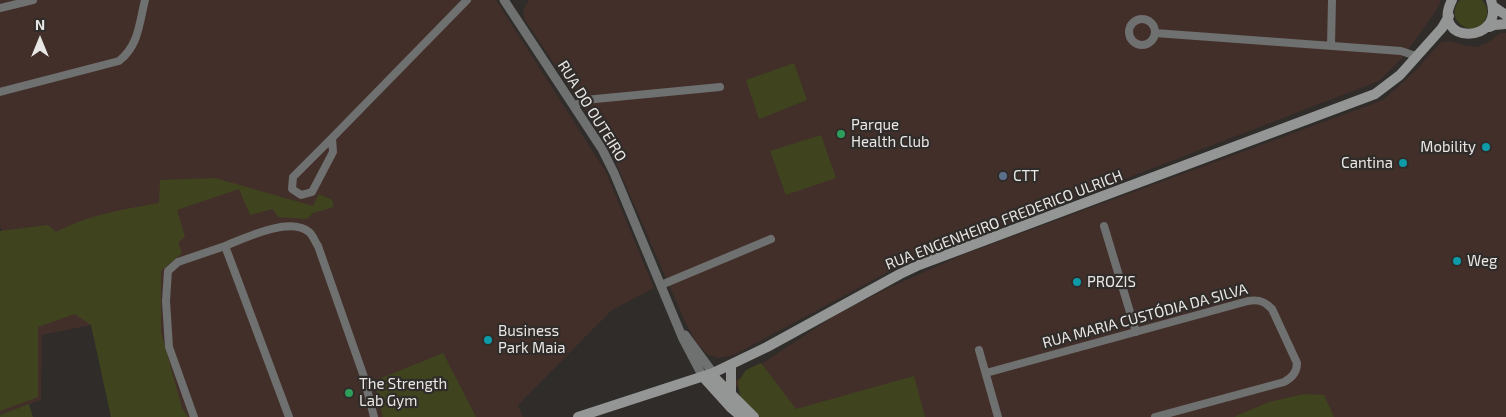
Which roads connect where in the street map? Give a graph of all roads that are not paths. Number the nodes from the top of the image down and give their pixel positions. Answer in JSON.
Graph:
{"nodes":[{"id":1,"x":34,"y":0,"type":"edge"},
{"id":2,"x":145,"y":0,"type":"edge"},
{"id":3,"x":467,"y":0,"type":"edge"},
{"id":4,"x":504,"y":0,"type":"edge"},
{"id":5,"x":1332,"y":0,"type":"edge"},
{"id":6,"x":1452,"y":0,"type":"edge"},
{"id":7,"x":1492,"y":4,"type":"edge"},
{"id":8,"x":0,"y":8,"type":"edge"},
{"id":9,"x":1506,"y":15,"type":"edge"},
{"id":10,"x":1449,"y":16,"type":"junction"},
{"id":11,"x":1506,"y":24,"type":"edge"},
{"id":12,"x":1489,"y":27,"type":"junction"},
{"id":13,"x":1154,"y":33,"type":"dead end"},
{"id":14,"x":1464,"y":34,"type":"junction"},
{"id":15,"x":1431,"y":39,"type":"junction"},
{"id":16,"x":1331,"y":45,"type":"junction"},
{"id":17,"x":1416,"y":56,"type":"junction"},
{"id":18,"x":720,"y":87,"type":"dead end"},
{"id":19,"x":0,"y":92,"type":"edge"},
{"id":20,"x":574,"y":106,"type":"junction"},
{"id":21,"x":332,"y":138,"type":"junction"},
{"id":22,"x":1104,"y":226,"type":"dead end"},
{"id":23,"x":770,"y":240,"type":"dead end"},
{"id":24,"x":225,"y":246,"type":"junction"},
{"id":25,"x":661,"y":285,"type":"junction"},
{"id":26,"x":1136,"y":332,"type":"junction"},
{"id":27,"x":979,"y":350,"type":"dead end"},
{"id":28,"x":731,"y":365,"type":"junction"},
{"id":29,"x":986,"y":373,"type":"junction"},
{"id":30,"x":708,"y":375,"type":"junction"},
{"id":31,"x":731,"y":392,"type":"junction"},
{"id":32,"x":194,"y":417,"type":"edge"},
{"id":33,"x":289,"y":417,"type":"edge"},
{"id":34,"x":374,"y":417,"type":"edge"},
{"id":35,"x":578,"y":417,"type":"edge"},
{"id":36,"x":742,"y":417,"type":"edge"},
{"id":37,"x":754,"y":417,"type":"edge"},
{"id":38,"x":998,"y":417,"type":"edge"},
{"id":39,"x":1155,"y":417,"type":"edge"}],
"edges":[{"from":1,"to":8,"type":"street"},
{"from":2,"to":19,"type":"street"},
{"from":3,"to":21,"type":"street"},
{"from":4,"to":20,"type":"street","name":"RUA DO OUTEIRO"},
{"from":5,"to":16,"type":"street"},
{"from":6,"to":10,"type":"main road"},
{"from":7,"to":9,"type":"main road"},
{"from":7,"to":12,"type":"main road"},
{"from":10,"to":14,"type":"main road"},
{"from":10,"to":15,"type":"main road","name":"RUA ENGENHEIRO FREDERICO ULRICH"},
{"from":11,"to":12,"type":"main road"},
{"from":12,"to":14,"type":"main road"},
{"from":13,"to":16,"type":"street"},
{"from":14,"to":15,"type":"main road"},
{"from":15,"to":17,"type":"main road","name":"RUA ENGENHEIRO FREDERICO ULRICH"},
{"from":16,"to":17,"type":"street"},
{"from":17,"to":28,"type":"main road","name":"RUA ENGENHEIRO FREDERICO ULRICH"},
{"from":18,"to":20,"type":"street"},
{"from":20,"to":25,"type":"street","name":"RUA DO OUTEIRO"},
{"from":21,"to":21,"type":"street"},
{"from":22,"to":26,"type":"street"},
{"from":23,"to":25,"type":"street"},
{"from":24,"to":32,"type":"street"},
{"from":24,"to":33,"type":"street"},
{"from":24,"to":34,"type":"street"},
{"from":25,"to":30,"type":"street","name":"RUA DO OUTEIRO"},
{"from":26,"to":29,"type":"street","name":"RUA MARIA CUSTÓDIA DA SILVA"},
{"from":26,"to":39,"type":"street","name":"RUA MARIA CUSTÓDIA DA SILVA"},
{"from":27,"to":29,"type":"street"},
{"from":28,"to":30,"type":"main road","name":"RUA ENGENHEIRO FREDERICO ULRICH"},
{"from":28,"to":31,"type":"main road"},
{"from":29,"to":38,"type":"street"},
{"from":30,"to":31,"type":"main road"},
{"from":30,"to":35,"type":"main road","name":"RUA ENGENHEIRO FREDERICO ULRICH"},
{"from":30,"to":36,"type":"main road"},
{"from":31,"to":37,"type":"main road"}]}
